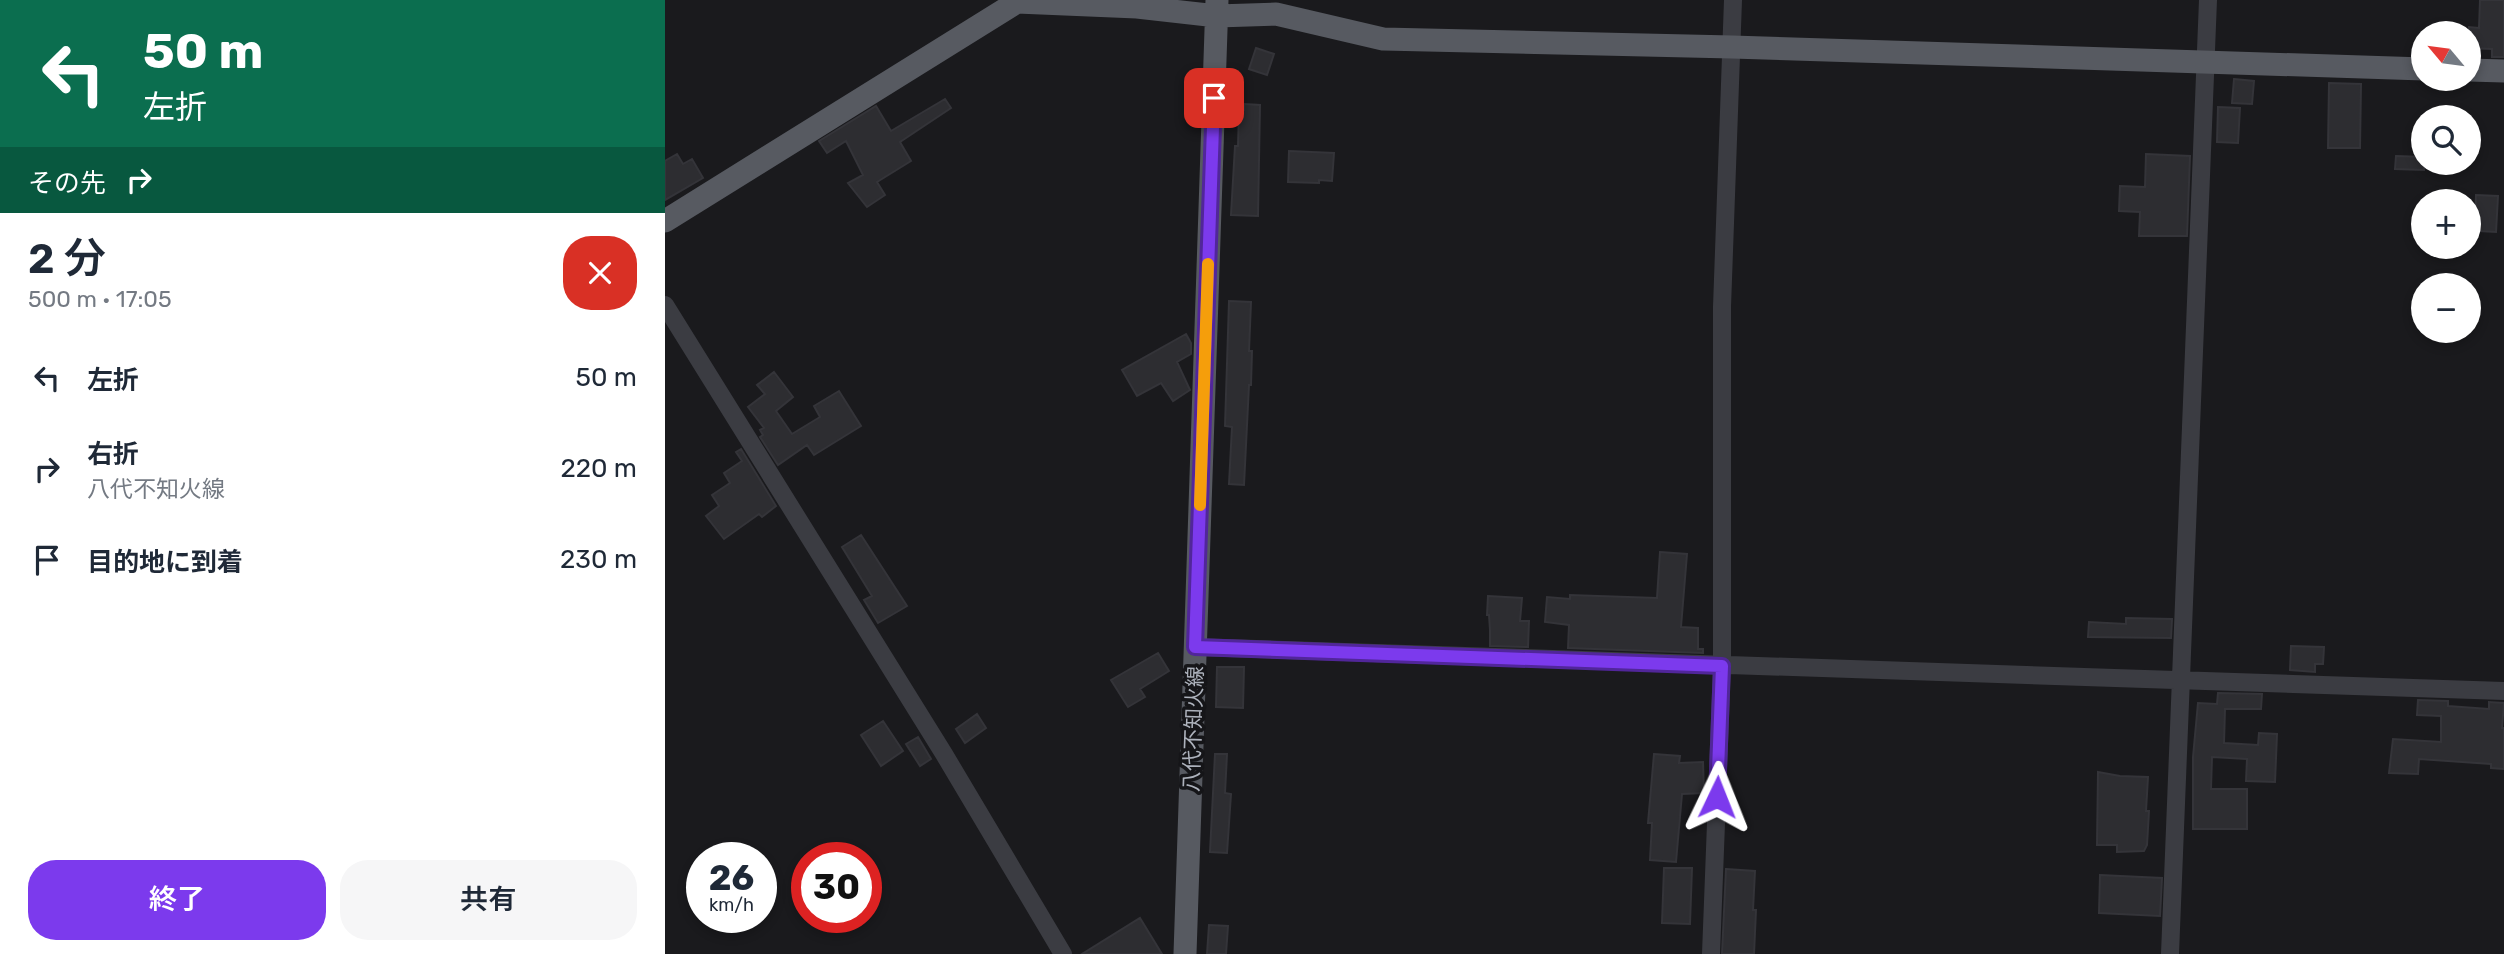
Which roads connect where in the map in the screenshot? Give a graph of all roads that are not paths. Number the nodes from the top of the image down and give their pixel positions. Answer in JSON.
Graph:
{"nodes":[{"id":1,"x":1733,"y":0,"type":"edge"},
{"id":2,"x":2208,"y":0,"type":"edge"},
{"id":3,"x":1217,"y":8,"type":"edge"},
{"id":4,"x":1732,"y":47,"type":"junction"},
{"id":5,"x":2206,"y":63,"type":"junction"},
{"id":6,"x":2411,"y":69,"type":"edge"},
{"id":7,"x":2481,"y":70,"type":"edge"},
{"id":8,"x":2504,"y":71,"type":"edge"},
{"id":9,"x":665,"y":221,"type":"edge"},
{"id":10,"x":665,"y":305,"type":"edge"},
{"id":11,"x":1195,"y":647,"type":"junction"},
{"id":12,"x":1722,"y":666,"type":"junction"},
{"id":13,"x":2180,"y":680,"type":"junction"},
{"id":14,"x":2504,"y":691,"type":"edge"},
{"id":15,"x":1063,"y":954,"type":"edge"},
{"id":16,"x":1185,"y":954,"type":"edge"},
{"id":17,"x":1711,"y":954,"type":"edge"},
{"id":18,"x":2170,"y":954,"type":"edge"}],
"edges":[{"from":1,"to":4,"type":"street"},
{"from":2,"to":5,"type":"street"},
{"from":3,"to":4,"type":"main road"},
{"from":3,"to":9,"type":"main road"},
{"from":3,"to":11,"type":"main road","name":"八代不知火線"},
{"from":4,"to":5,"type":"main road"},
{"from":4,"to":12,"type":"street"},
{"from":5,"to":6,"type":"main road"},
{"from":5,"to":13,"type":"street"},
{"from":7,"to":8,"type":"main road"},
{"from":10,"to":15,"type":"street"},
{"from":11,"to":12,"type":"street"},
{"from":11,"to":16,"type":"main road","name":"八代不知火線"},
{"from":12,"to":13,"type":"street"},
{"from":12,"to":17,"type":"street"},
{"from":13,"to":14,"type":"street"},
{"from":13,"to":18,"type":"street"}]}
